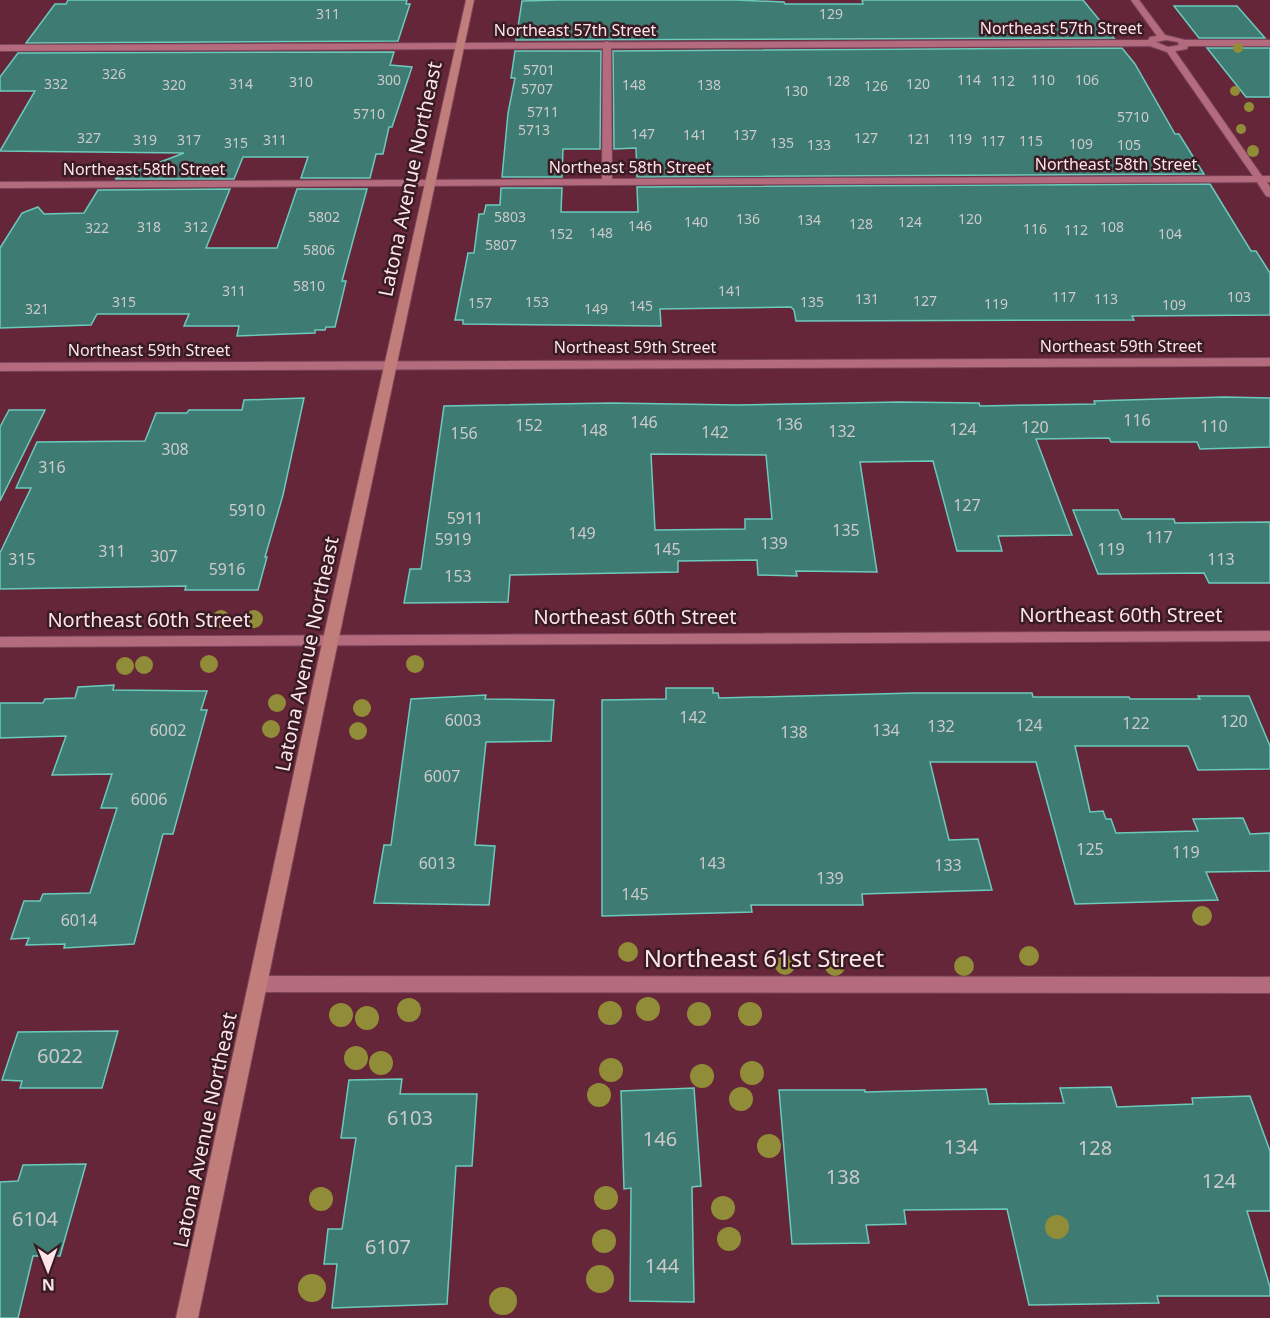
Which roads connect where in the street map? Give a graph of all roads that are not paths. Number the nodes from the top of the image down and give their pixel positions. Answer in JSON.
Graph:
{"nodes":[{"id":1,"x":470,"y":0,"type":"edge"},
{"id":2,"x":1135,"y":0,"type":"edge"},
{"id":3,"x":1162,"y":37,"type":"junction"},
{"id":4,"x":1151,"y":43,"type":"junction"},
{"id":5,"x":1184,"y":43,"type":"junction"},
{"id":6,"x":1270,"y":43,"type":"edge"},
{"id":7,"x":607,"y":44,"type":"junction"},
{"id":8,"x":460,"y":45,"type":"junction"},
{"id":9,"x":0,"y":48,"type":"edge"},
{"id":10,"x":1170,"y":50,"type":"junction"},
{"id":11,"x":1265,"y":179,"type":"edge"},
{"id":12,"x":607,"y":182,"type":"junction"},
{"id":13,"x":430,"y":183,"type":"junction"},
{"id":14,"x":0,"y":185,"type":"edge"},
{"id":15,"x":1270,"y":194,"type":"edge"},
{"id":16,"x":1270,"y":362,"type":"edge"},
{"id":17,"x":391,"y":365,"type":"junction"},
{"id":18,"x":0,"y":367,"type":"edge"},
{"id":19,"x":1270,"y":636,"type":"edge"},
{"id":20,"x":331,"y":639,"type":"junction"},
{"id":21,"x":0,"y":642,"type":"edge"},
{"id":22,"x":258,"y":984,"type":"junction"},
{"id":23,"x":1270,"y":985,"type":"edge"},
{"id":24,"x":187,"y":1318,"type":"edge"}],
"edges":[{"from":1,"to":8,"type":"street","name":"Latona Avenue Northeast"},
{"from":2,"to":3,"type":"street"},
{"from":3,"to":4,"type":"street"},
{"from":3,"to":5,"type":"street"},
{"from":4,"to":7,"type":"street","name":"Northeast 57th Street"},
{"from":4,"to":10,"type":"street"},
{"from":5,"to":6,"type":"street"},
{"from":5,"to":10,"type":"street"},
{"from":7,"to":8,"type":"street","name":"Northeast 57th Street"},
{"from":7,"to":12,"type":"street"},
{"from":8,"to":9,"type":"street","name":"Northeast 57th Street"},
{"from":8,"to":13,"type":"street","name":"Latona Avenue Northeast"},
{"from":10,"to":11,"type":"street"},
{"from":11,"to":12,"type":"street","name":"Northeast 58th Street"},
{"from":11,"to":15,"type":"street"},
{"from":12,"to":13,"type":"street","name":"Northeast 58th Street"},
{"from":13,"to":14,"type":"street","name":"Northeast 58th Street"},
{"from":13,"to":17,"type":"street","name":"Latona Avenue Northeast"},
{"from":16,"to":17,"type":"street","name":"Northeast 59th Street"},
{"from":17,"to":18,"type":"street","name":"Northeast 59th Street"},
{"from":17,"to":20,"type":"street","name":"Latona Avenue Northeast"},
{"from":19,"to":20,"type":"street","name":"Northeast 60th Street"},
{"from":20,"to":21,"type":"street","name":"Northeast 60th Street"},
{"from":20,"to":22,"type":"street","name":"Latona Avenue Northeast"},
{"from":22,"to":23,"type":"street","name":"Northeast 61st Street"},
{"from":22,"to":24,"type":"street","name":"Latona Avenue Northeast"}]}
